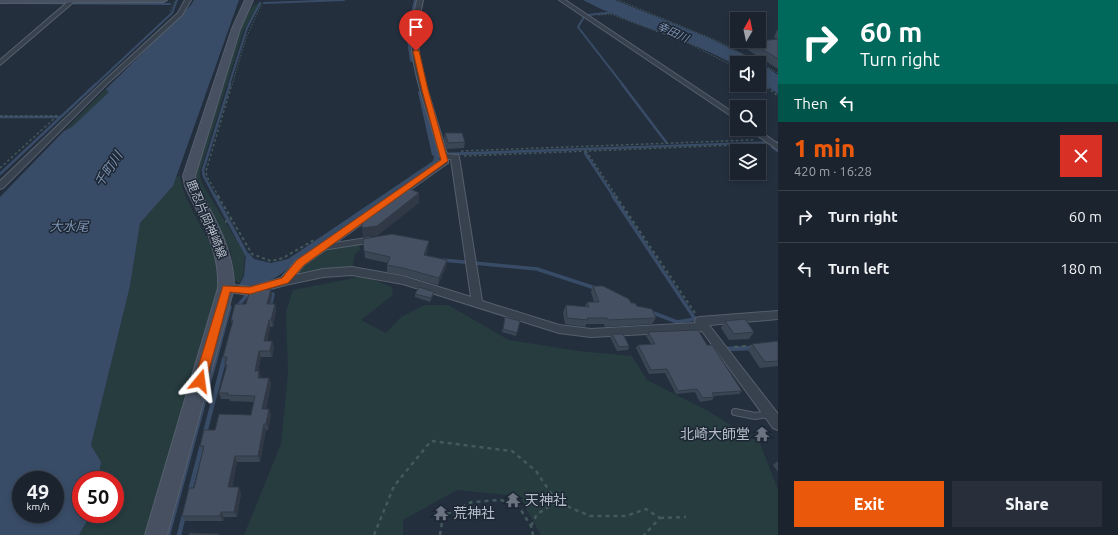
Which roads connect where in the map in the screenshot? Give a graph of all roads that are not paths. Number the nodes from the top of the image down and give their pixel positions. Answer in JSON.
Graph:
{"nodes":[{"id":1,"x":163,"y":0,"type":"edge"},
{"id":2,"x":188,"y":0,"type":"edge"},
{"id":3,"x":249,"y":0,"type":"edge"},
{"id":4,"x":420,"y":0,"type":"edge"},
{"id":5,"x":562,"y":0,"type":"edge"},
{"id":6,"x":0,"y":1,"type":"edge"},
{"id":7,"x":71,"y":2,"type":"edge"},
{"id":8,"x":0,"y":63,"type":"edge"},
{"id":9,"x":730,"y":113,"type":"edge"},
{"id":10,"x":762,"y":136,"type":"edge"},
{"id":11,"x":771,"y":143,"type":"edge"},
{"id":12,"x":443,"y":154,"type":"junction"},
{"id":13,"x":0,"y":186,"type":"edge"},
{"id":14,"x":374,"y":240,"type":"edge"},
{"id":15,"x":322,"y":248,"type":"junction"},
{"id":16,"x":285,"y":280,"type":"junction"},
{"id":17,"x":231,"y":289,"type":"junction"},
{"id":18,"x":477,"y":304,"type":"junction"},
{"id":19,"x":778,"y":315,"type":"edge"},
{"id":20,"x":702,"y":324,"type":"junction"},
{"id":21,"x":735,"y":412,"type":"dead end"},
{"id":22,"x":770,"y":414,"type":"junction"},
{"id":23,"x":778,"y":424,"type":"edge"},
{"id":24,"x":156,"y":535,"type":"edge"}],
"edges":[{"from":1,"to":7,"type":"main road"},
{"from":2,"to":13,"type":"street"},
{"from":3,"to":17,"type":"main road","name":"鹿忍片岡神崎線"},
{"from":4,"to":12,"type":"street"},
{"from":5,"to":9,"type":"street"},
{"from":6,"to":7,"type":"main road"},
{"from":7,"to":8,"type":"street"},
{"from":10,"to":11,"type":"street"},
{"from":12,"to":15,"type":"street"},
{"from":12,"to":18,"type":"street"},
{"from":14,"to":15,"type":"lane"},
{"from":15,"to":16,"type":"street"},
{"from":16,"to":17,"type":"street"},
{"from":16,"to":18,"type":"street"},
{"from":17,"to":24,"type":"main road","name":"鹿忍片岡神崎線"},
{"from":18,"to":20,"type":"street"},
{"from":19,"to":20,"type":"street"},
{"from":20,"to":22,"type":"street"},
{"from":21,"to":22,"type":"lane"},
{"from":22,"to":23,"type":"street"}]}
